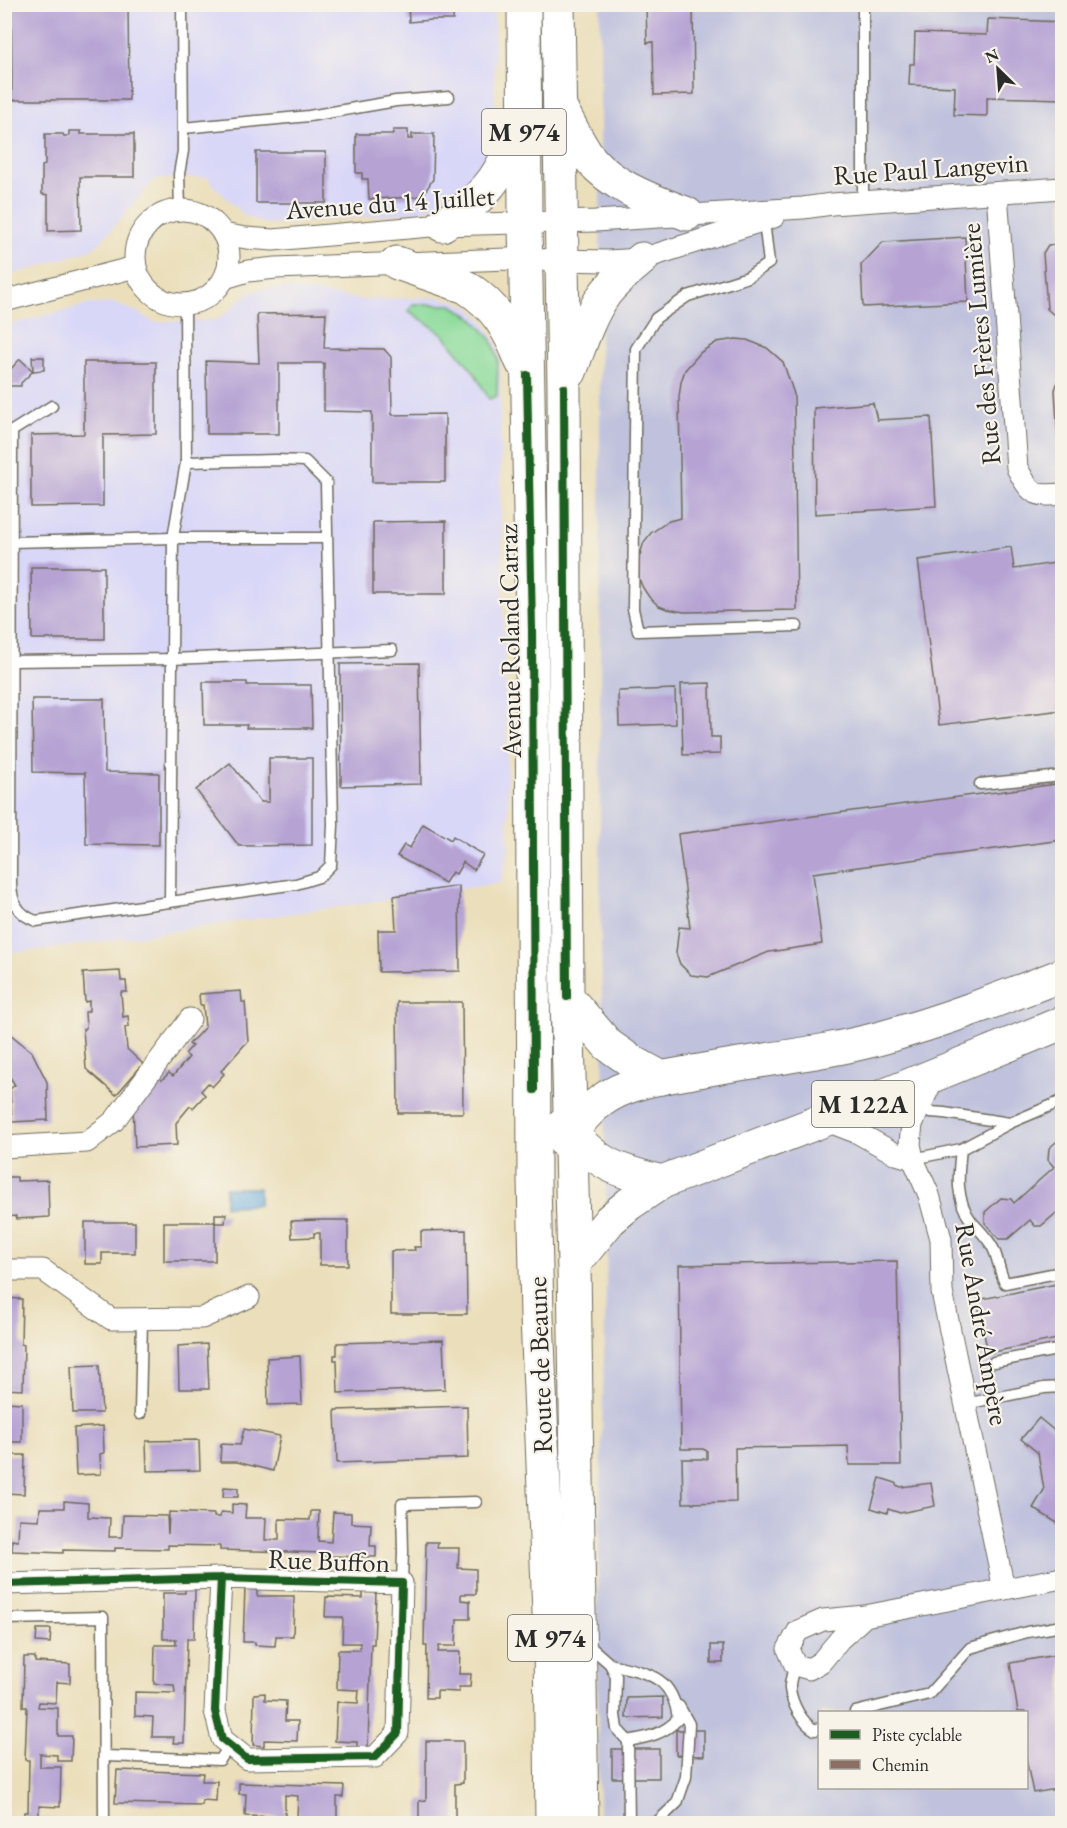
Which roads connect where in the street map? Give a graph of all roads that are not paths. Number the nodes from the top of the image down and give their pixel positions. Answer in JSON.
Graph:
{"nodes":[{"id":1,"x":182,"y":4,"type":"edge"},
{"id":2,"x":524,"y":4,"type":"edge"},
{"id":3,"x":558,"y":4,"type":"edge"},
{"id":4,"x":862,"y":4,"type":"edge"},
{"id":5,"x":449,"y":97,"type":"dead end"},
{"id":6,"x":560,"y":108,"type":"junction"},
{"id":7,"x":524,"y":121,"type":"junction"},
{"id":8,"x":183,"y":128,"type":"junction"},
{"id":9,"x":1062,"y":188,"type":"edge"},
{"id":10,"x":997,"y":193,"type":"junction"},
{"id":11,"x":863,"y":202,"type":"junction"},
{"id":12,"x":803,"y":208,"type":"junction"},
{"id":13,"x":180,"y":210,"type":"junction"},
{"id":14,"x":687,"y":214,"type":"junction"},
{"id":15,"x":764,"y":221,"type":"junction"},
{"id":16,"x":525,"y":222,"type":"junction"},
{"id":17,"x":562,"y":222,"type":"junction"},
{"id":18,"x":442,"y":225,"type":"junction"},
{"id":19,"x":223,"y":234,"type":"junction"},
{"id":20,"x":525,"y":259,"type":"junction"},
{"id":21,"x":562,"y":259,"type":"junction"},
{"id":22,"x":642,"y":259,"type":"junction"},
{"id":23,"x":397,"y":263,"type":"junction"},
{"id":24,"x":135,"y":267,"type":"junction"},
{"id":25,"x":225,"y":278,"type":"junction"},
{"id":26,"x":4,"y":301,"type":"edge"},
{"id":27,"x":185,"y":305,"type":"junction"},
{"id":28,"x":527,"y":375,"type":"junction"},
{"id":29,"x":564,"y":388,"type":"junction"},
{"id":30,"x":52,"y":406,"type":"dead end"},
{"id":31,"x":186,"y":462,"type":"junction"},
{"id":32,"x":1062,"y":494,"type":"edge"},
{"id":33,"x":173,"y":538,"type":"junction"},
{"id":34,"x":327,"y":538,"type":"junction"},
{"id":35,"x":11,"y":542,"type":"junction"},
{"id":36,"x":797,"y":626,"type":"dead end"},
{"id":37,"x":392,"y":650,"type":"dead end"},
{"id":38,"x":329,"y":652,"type":"junction"},
{"id":39,"x":171,"y":659,"type":"junction"},
{"id":40,"x":10,"y":661,"type":"junction"},
{"id":41,"x":1062,"y":776,"type":"edge"},
{"id":42,"x":980,"y":784,"type":"dead end"},
{"id":43,"x":170,"y":902,"type":"junction"},
{"id":44,"x":533,"y":906,"type":"joint"},
{"id":45,"x":1062,"y":975,"type":"edge"},
{"id":46,"x":567,"y":997,"type":"junction"},
{"id":47,"x":190,"y":1019,"type":"dead end"},
{"id":48,"x":1062,"y":1023,"type":"edge"},
{"id":49,"x":935,"y":1075,"type":"junction"},
{"id":50,"x":662,"y":1078,"type":"junction"},
{"id":51,"x":534,"y":1090,"type":"junction"},
{"id":52,"x":1062,"y":1101,"type":"edge"},
{"id":53,"x":917,"y":1112,"type":"junction"},
{"id":54,"x":824,"y":1120,"type":"junction"},
{"id":55,"x":1010,"y":1123,"type":"junction"},
{"id":56,"x":571,"y":1133,"type":"junction"},
{"id":57,"x":4,"y":1147,"type":"edge"},
{"id":58,"x":961,"y":1149,"type":"junction"},
{"id":59,"x":913,"y":1159,"type":"junction"},
{"id":60,"x":534,"y":1179,"type":"junction"},
{"id":61,"x":662,"y":1182,"type":"junction"},
{"id":62,"x":574,"y":1264,"type":"junction"},
{"id":63,"x":4,"y":1270,"type":"edge"},
{"id":64,"x":1062,"y":1272,"type":"edge"},
{"id":65,"x":249,"y":1297,"type":"dead end"},
{"id":66,"x":142,"y":1319,"type":"junction"},
{"id":67,"x":1062,"y":1349,"type":"edge"},
{"id":68,"x":994,"y":1362,"type":"dead end"},
{"id":69,"x":1062,"y":1387,"type":"edge"},
{"id":70,"x":965,"y":1404,"type":"junction"},
{"id":71,"x":140,"y":1414,"type":"dead end"},
{"id":72,"x":476,"y":1502,"type":"dead end"},
{"id":73,"x":221,"y":1578,"type":"junction"},
{"id":74,"x":1062,"y":1578,"type":"edge"},
{"id":75,"x":402,"y":1583,"type":"junction"},
{"id":76,"x":4,"y":1584,"type":"edge"},
{"id":77,"x":1004,"y":1589,"type":"junction"},
{"id":78,"x":865,"y":1616,"type":"junction"},
{"id":79,"x":4,"y":1619,"type":"edge"},
{"id":80,"x":1062,"y":1626,"type":"edge"},
{"id":81,"x":580,"y":1637,"type":"junction"},
{"id":82,"x":610,"y":1664,"type":"junction"},
{"id":83,"x":795,"y":1665,"type":"junction"},
{"id":84,"x":676,"y":1702,"type":"junction"},
{"id":85,"x":863,"y":1711,"type":"edge"},
{"id":86,"x":818,"y":1728,"type":"edge"},
{"id":87,"x":628,"y":1741,"type":"junction"},
{"id":88,"x":230,"y":1745,"type":"junction"},
{"id":89,"x":105,"y":1756,"type":"junction"},
{"id":90,"x":104,"y":1824,"type":"edge"},
{"id":91,"x":552,"y":1824,"type":"edge"},
{"id":92,"x":582,"y":1824,"type":"edge"},
{"id":93,"x":629,"y":1824,"type":"edge"},
{"id":94,"x":655,"y":1824,"type":"edge"}],
"edges":[{"from":1,"to":8,"type":"lane"},
{"from":2,"to":7,"type":"main road","name":"Avenue Roland Carraz","number":"M 974"},
{"from":3,"to":6,"type":"main road","name":"Avenue Roland Carraz","number":"M 974"},
{"from":4,"to":11,"type":"lane"},
{"from":5,"to":8,"type":"lane"},
{"from":6,"to":14,"type":"main road"},
{"from":6,"to":17,"type":"main road","name":"Avenue Roland Carraz","number":"M 974"},
{"from":7,"to":16,"type":"main road","name":"Avenue Roland Carraz","number":"M 974"},
{"from":7,"to":18,"type":"main road"},
{"from":8,"to":13,"type":"lane"},
{"from":9,"to":10,"type":"street","name":"Rue Paul Langevin"},
{"from":10,"to":11,"type":"street","name":"Rue Paul Langevin"},
{"from":10,"to":32,"type":"street","name":"Rue des Frères Lumière"},
{"from":11,"to":12,"type":"street","name":"Rue Paul Langevin"},
{"from":12,"to":14,"type":"street","name":"Rue Paul Langevin"},
{"from":12,"to":15,"type":"street","name":"Rue Paul Langevin"},
{"from":13,"to":19,"type":"street"},
{"from":13,"to":24,"type":"street"},
{"from":14,"to":17,"type":"street","name":"Rue Paul Langevin"},
{"from":15,"to":22,"type":"street","name":"Rue Paul Langevin"},
{"from":15,"to":36,"type":"lane"},
{"from":16,"to":17,"type":"street","name":"Avenue du 14 Juillet"},
{"from":16,"to":18,"type":"street","name":"Avenue du 14 Juillet"},
{"from":16,"to":20,"type":"main road","name":"Avenue Roland Carraz","number":"M 974"},
{"from":17,"to":21,"type":"main road","name":"Avenue Roland Carraz"},
{"from":18,"to":19,"type":"street","name":"Avenue du 14 Juillet"},
{"from":19,"to":25,"type":"street"},
{"from":20,"to":21,"type":"street","name":"Rue Paul Langevin"},
{"from":20,"to":23,"type":"street"},
{"from":20,"to":28,"type":"main road","name":"Avenue Roland Carraz"},
{"from":21,"to":22,"type":"street","name":"Rue Paul Langevin"},
{"from":21,"to":29,"type":"main road","name":"Avenue Roland Carraz"},
{"from":22,"to":29,"type":"main road"},
{"from":23,"to":25,"type":"street"},
{"from":23,"to":28,"type":"main road"},
{"from":24,"to":26,"type":"street"},
{"from":24,"to":27,"type":"street"},
{"from":25,"to":27,"type":"street"},
{"from":27,"to":31,"type":"lane"},
{"from":28,"to":44,"type":"main road","name":"Avenue Roland Carraz"},
{"from":29,"to":46,"type":"main road","name":"Avenue Roland Carraz"},
{"from":30,"to":35,"type":"lane"},
{"from":31,"to":33,"type":"lane"},
{"from":31,"to":34,"type":"lane"},
{"from":33,"to":34,"type":"lane"},
{"from":33,"to":35,"type":"lane"},
{"from":33,"to":39,"type":"lane"},
{"from":34,"to":38,"type":"lane"},
{"from":35,"to":40,"type":"lane"},
{"from":37,"to":38,"type":"lane"},
{"from":38,"to":39,"type":"lane"},
{"from":38,"to":43,"type":"lane"},
{"from":39,"to":40,"type":"lane"},
{"from":39,"to":43,"type":"lane"},
{"from":40,"to":43,"type":"lane"},
{"from":41,"to":42,"type":"lane"},
{"from":44,"to":51,"type":"main road","name":"Route de Beaune","number":"M 974"},
{"from":45,"to":50,"type":"main road","number":"M 122A"},
{"from":46,"to":50,"type":"main road"},
{"from":46,"to":56,"type":"main road","name":"Route de Beaune","number":"M 974"},
{"from":47,"to":57,"type":"street"},
{"from":48,"to":49,"type":"main road","number":"M 122A"},
{"from":49,"to":53,"type":"street","name":"Rue André Ampère"},
{"from":49,"to":54,"type":"main road","number":"M 122A"},
{"from":50,"to":56,"type":"main road","number":"M 122A"},
{"from":51,"to":56,"type":"main road"},
{"from":51,"to":60,"type":"main road","name":"Route de Beaune","number":"M 974"},
{"from":52,"to":55,"type":"lane"},
{"from":53,"to":55,"type":"lane"},
{"from":53,"to":59,"type":"street","name":"Rue André Ampère"},
{"from":54,"to":59,"type":"street"},
{"from":54,"to":61,"type":"main road","number":"M 122A"},
{"from":55,"to":58,"type":"lane"},
{"from":56,"to":60,"type":"main road","number":"M 122A"},
{"from":56,"to":61,"type":"main road"},
{"from":56,"to":62,"type":"main road","name":"Route de Beaune","number":"M 974"},
{"from":58,"to":59,"type":"lane"},
{"from":58,"to":64,"type":"lane"},
{"from":59,"to":70,"type":"street","name":"Rue André Ampère"},
{"from":60,"to":91,"type":"main road","name":"Route de Beaune","number":"M 974"},
{"from":61,"to":62,"type":"main road","number":"M 122A"},
{"from":62,"to":81,"type":"main road","name":"Route de Beaune","number":"M 974"},
{"from":63,"to":66,"type":"street"},
{"from":65,"to":66,"type":"street"},
{"from":66,"to":71,"type":"lane"},
{"from":67,"to":68,"type":"lane"},
{"from":69,"to":70,"type":"lane"},
{"from":70,"to":77,"type":"street","name":"Rue André Ampère"},
{"from":72,"to":75,"type":"lane"},
{"from":73,"to":75,"type":"street","name":"Rue Buffon"},
{"from":73,"to":76,"type":"street","name":"Rue Buffon"},
{"from":73,"to":88,"type":"street"},
{"from":74,"to":77,"type":"street"},
{"from":75,"to":88,"type":"street","name":"Rue Buffon"},
{"from":77,"to":78,"type":"street"},
{"from":78,"to":83,"type":"street"},
{"from":78,"to":83,"type":"street"},
{"from":79,"to":89,"type":"lane"},
{"from":80,"to":85,"type":"lane"},
{"from":81,"to":82,"type":"lane"},
{"from":81,"to":92,"type":"main road","name":"Route de Beaune","number":"M 974"},
{"from":82,"to":84,"type":"lane"},
{"from":82,"to":87,"type":"lane"},
{"from":83,"to":86,"type":"lane"},
{"from":84,"to":87,"type":"lane"},
{"from":84,"to":94,"type":"lane"},
{"from":87,"to":93,"type":"lane"},
{"from":88,"to":89,"type":"lane"},
{"from":89,"to":90,"type":"lane"}]}
